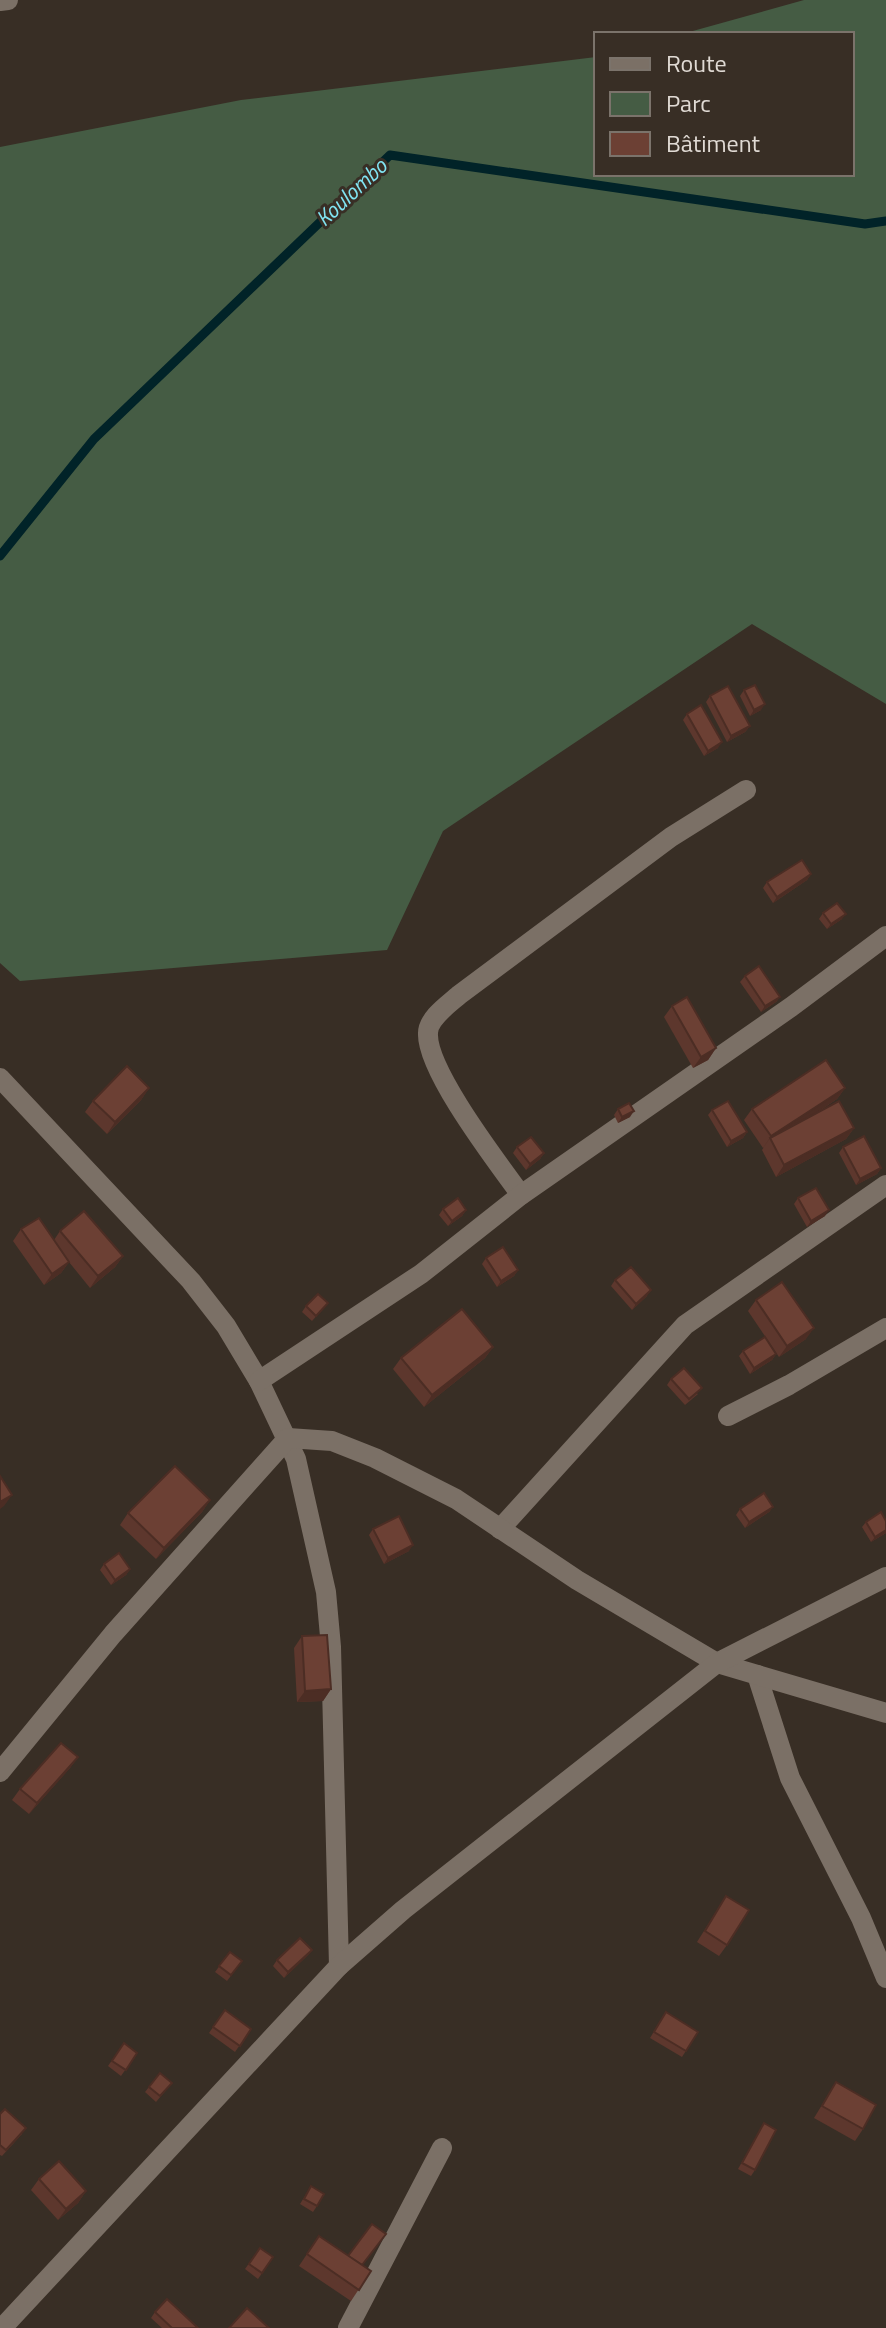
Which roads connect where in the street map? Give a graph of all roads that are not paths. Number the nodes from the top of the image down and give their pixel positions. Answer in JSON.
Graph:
{"nodes":[{"id":1,"x":8,"y":0,"type":"edge"},
{"id":2,"x":0,"y":1,"type":"edge"},
{"id":3,"x":746,"y":790,"type":"dead end"},
{"id":4,"x":886,"y":936,"type":"edge"},
{"id":5,"x":0,"y":1078,"type":"edge"},
{"id":6,"x":886,"y":1185,"type":"edge"},
{"id":7,"x":521,"y":1195,"type":"junction"},
{"id":8,"x":886,"y":1328,"type":"edge"},
{"id":9,"x":259,"y":1381,"type":"junction"},
{"id":10,"x":728,"y":1416,"type":"dead end"},
{"id":11,"x":288,"y":1438,"type":"junction"},
{"id":12,"x":500,"y":1529,"type":"junction"},
{"id":13,"x":886,"y":1577,"type":"edge"},
{"id":14,"x":717,"y":1663,"type":"junction"},
{"id":15,"x":757,"y":1675,"type":"junction"},
{"id":16,"x":886,"y":1713,"type":"edge"},
{"id":17,"x":0,"y":1772,"type":"edge"},
{"id":18,"x":339,"y":1966,"type":"junction"},
{"id":19,"x":886,"y":1978,"type":"edge"},
{"id":20,"x":442,"y":2148,"type":"dead end"},
{"id":21,"x":2,"y":2328,"type":"edge"},
{"id":22,"x":348,"y":2328,"type":"edge"}],
"edges":[{"from":1,"to":2,"type":"street"},
{"from":3,"to":7,"type":"street"},
{"from":4,"to":7,"type":"street"},
{"from":5,"to":9,"type":"street"},
{"from":6,"to":12,"type":"street"},
{"from":7,"to":9,"type":"street"},
{"from":8,"to":10,"type":"street"},
{"from":9,"to":11,"type":"street"},
{"from":11,"to":12,"type":"street"},
{"from":11,"to":17,"type":"street"},
{"from":11,"to":18,"type":"street"},
{"from":12,"to":14,"type":"street"},
{"from":13,"to":14,"type":"street"},
{"from":14,"to":15,"type":"street"},
{"from":14,"to":18,"type":"street"},
{"from":15,"to":16,"type":"street"},
{"from":15,"to":19,"type":"street"},
{"from":18,"to":21,"type":"street"},
{"from":20,"to":22,"type":"street"}]}
